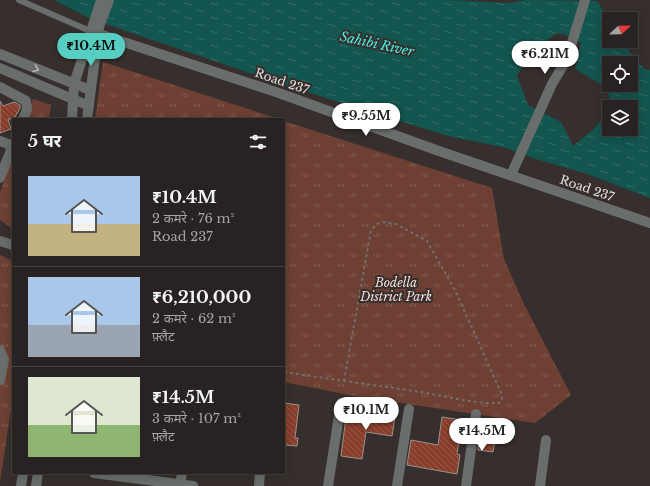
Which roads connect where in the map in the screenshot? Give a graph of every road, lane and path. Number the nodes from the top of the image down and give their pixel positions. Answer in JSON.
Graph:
{"nodes":[{"id":1,"x":19,"y":0,"type":"edge"},
{"id":2,"x":101,"y":0,"type":"edge"},
{"id":3,"x":109,"y":0,"type":"edge"},
{"id":4,"x":585,"y":0,"type":"edge"},
{"id":5,"x":95,"y":29,"type":"junction"},
{"id":6,"x":0,"y":54,"type":"edge"},
{"id":7,"x":0,"y":68,"type":"edge"},
{"id":8,"x":74,"y":84,"type":"junction"},
{"id":9,"x":0,"y":87,"type":"edge"},
{"id":10,"x":90,"y":90,"type":"junction"},
{"id":11,"x":72,"y":100,"type":"junction"},
{"id":12,"x":89,"y":106,"type":"junction"},
{"id":13,"x":23,"y":118,"type":"edge"},
{"id":14,"x":72,"y":118,"type":"edge"},
{"id":15,"x":87,"y":118,"type":"edge"},
{"id":16,"x":0,"y":141,"type":"edge"},
{"id":17,"x":12,"y":145,"type":"edge"},
{"id":18,"x":12,"y":147,"type":"edge"},
{"id":19,"x":3,"y":162,"type":"edge"},
{"id":20,"x":511,"y":175,"type":"junction"},
{"id":21,"x":0,"y":178,"type":"edge"},
{"id":22,"x":650,"y":223,"type":"edge"},
{"id":23,"x":0,"y":241,"type":"edge"},
{"id":24,"x":12,"y":245,"type":"edge"},
{"id":25,"x":0,"y":350,"type":"edge"},
{"id":26,"x":285,"y":372,"type":"edge"},
{"id":27,"x":0,"y":380,"type":"edge"},
{"id":28,"x":344,"y":381,"type":"junction"},
{"id":29,"x":341,"y":403,"type":"dead end"},
{"id":30,"x":410,"y":409,"type":"dead end"},
{"id":31,"x":476,"y":414,"type":"dead end"},
{"id":32,"x":546,"y":440,"type":"dead end"},
{"id":33,"x":23,"y":474,"type":"edge"},
{"id":34,"x":38,"y":474,"type":"edge"},
{"id":35,"x":101,"y":474,"type":"edge"},
{"id":36,"x":182,"y":474,"type":"edge"},
{"id":37,"x":260,"y":474,"type":"edge"},
{"id":38,"x":180,"y":485,"type":"edge"},
{"id":39,"x":21,"y":486,"type":"edge"},
{"id":40,"x":36,"y":486,"type":"edge"},
{"id":41,"x":193,"y":486,"type":"edge"},
{"id":42,"x":258,"y":486,"type":"edge"},
{"id":43,"x":328,"y":486,"type":"edge"},
{"id":44,"x":397,"y":486,"type":"edge"},
{"id":45,"x":466,"y":486,"type":"edge"},
{"id":46,"x":540,"y":486,"type":"edge"}],
"edges":[{"from":1,"to":5,"type":"lane","name":"Road 237"},
{"from":2,"to":5,"type":"street"},
{"from":3,"to":5,"type":"street"},
{"from":4,"to":20,"type":"street"},
{"from":5,"to":8,"type":"street"},
{"from":5,"to":10,"type":"street"},
{"from":5,"to":20,"type":"street","name":"Road 237"},
{"from":6,"to":8,"type":"street","one_way":true},
{"from":7,"to":11,"type":"street"},
{"from":8,"to":10,"type":"street"},
{"from":8,"to":11,"type":"street"},
{"from":9,"to":13,"type":"street"},
{"from":10,"to":12,"type":"street"},
{"from":11,"to":12,"type":"street"},
{"from":11,"to":14,"type":"street"},
{"from":12,"to":15,"type":"street"},
{"from":16,"to":17,"type":"street"},
{"from":18,"to":19,"type":"street"},
{"from":19,"to":21,"type":"street"},
{"from":20,"to":22,"type":"street","name":"Road 237"},
{"from":23,"to":24,"type":"street"},
{"from":25,"to":27,"type":"street"},
{"from":26,"to":28,"type":"path"},
{"from":28,"to":28,"type":"path"},
{"from":29,"to":43,"type":"street"},
{"from":30,"to":44,"type":"street"},
{"from":31,"to":45,"type":"street"},
{"from":32,"to":46,"type":"street"},
{"from":33,"to":39,"type":"street"},
{"from":34,"to":40,"type":"street"},
{"from":35,"to":38,"type":"street"},
{"from":36,"to":38,"type":"street"},
{"from":37,"to":42,"type":"street"},
{"from":38,"to":41,"type":"street"}]}
